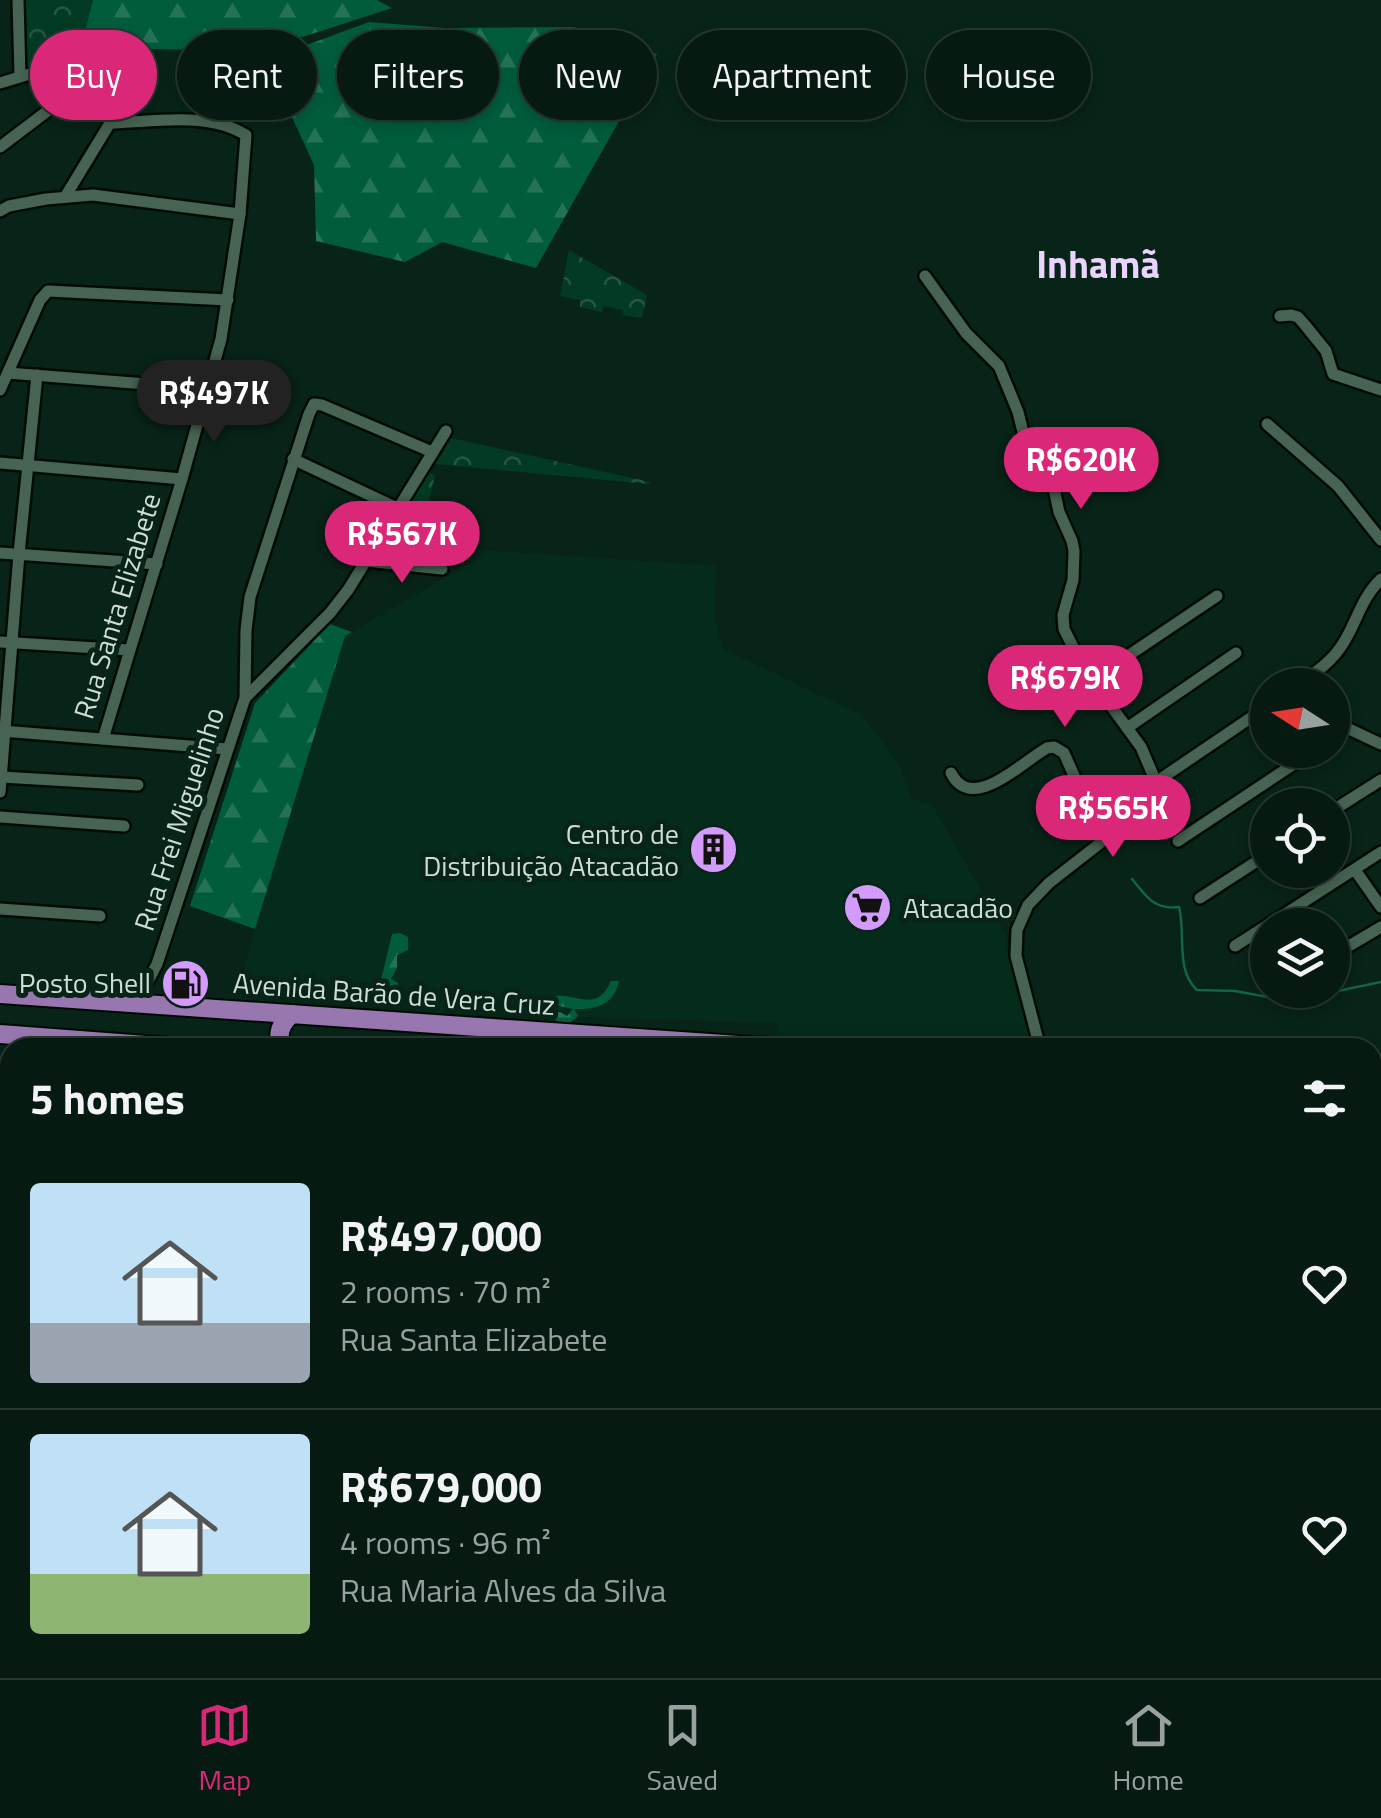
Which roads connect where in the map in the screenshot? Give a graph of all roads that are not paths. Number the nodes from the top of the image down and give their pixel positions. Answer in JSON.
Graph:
{"nodes":[{"id":1,"x":18,"y":0,"type":"edge"},
{"id":2,"x":30,"y":73,"type":"edge"},
{"id":3,"x":20,"y":76,"type":"junction"},
{"id":4,"x":0,"y":83,"type":"edge"},
{"id":5,"x":36,"y":120,"type":"edge"},
{"id":6,"x":0,"y":147,"type":"edge"},
{"id":7,"x":65,"y":197,"type":"junction"},
{"id":8,"x":0,"y":210,"type":"edge"},
{"id":9,"x":240,"y":214,"type":"junction"},
{"id":10,"x":925,"y":276,"type":"dead end"},
{"id":11,"x":228,"y":300,"type":"junction"},
{"id":12,"x":1280,"y":316,"type":"dead end"},
{"id":13,"x":8,"y":373,"type":"junction"},
{"id":14,"x":37,"y":376,"type":"junction"},
{"id":15,"x":0,"y":390,"type":"edge"},
{"id":16,"x":208,"y":390,"type":"junction"},
{"id":17,"x":1381,"y":390,"type":"edge"},
{"id":18,"x":1267,"y":424,"type":"dead end"},
{"id":19,"x":446,"y":432,"type":"dead end"},
{"id":20,"x":432,"y":452,"type":"junction"},
{"id":21,"x":293,"y":459,"type":"junction"},
{"id":22,"x":0,"y":463,"type":"edge"},
{"id":23,"x":28,"y":466,"type":"junction"},
{"id":24,"x":182,"y":478,"type":"junction"},
{"id":25,"x":399,"y":509,"type":"junction"},
{"id":26,"x":1381,"y":540,"type":"edge"},
{"id":27,"x":0,"y":552,"type":"edge"},
{"id":28,"x":19,"y":554,"type":"junction"},
{"id":29,"x":366,"y":561,"type":"junction"},
{"id":30,"x":157,"y":564,"type":"junction"},
{"id":31,"x":442,"y":569,"type":"dead end"},
{"id":32,"x":1381,"y":580,"type":"edge"},
{"id":33,"x":1218,"y":596,"type":"dead end"},
{"id":34,"x":6,"y":642,"type":"edge"},
{"id":35,"x":129,"y":650,"type":"junction"},
{"id":36,"x":1236,"y":653,"type":"dead end"},
{"id":37,"x":1320,"y":668,"type":"edge"},
{"id":38,"x":1092,"y":680,"type":"junction"},
{"id":39,"x":245,"y":698,"type":"junction"},
{"id":40,"x":1250,"y":718,"type":"edge"},
{"id":41,"x":1126,"y":728,"type":"junction"},
{"id":42,"x":1350,"y":729,"type":"edge"},
{"id":43,"x":3,"y":732,"type":"edge"},
{"id":44,"x":103,"y":739,"type":"junction"},
{"id":45,"x":1381,"y":744,"type":"edge"},
{"id":46,"x":227,"y":749,"type":"junction"},
{"id":47,"x":1287,"y":768,"type":"edge"},
{"id":48,"x":950,"y":773,"type":"dead end"},
{"id":49,"x":1,"y":776,"type":"edge"},
{"id":50,"x":1381,"y":780,"type":"edge"},
{"id":51,"x":1156,"y":782,"type":"junction"},
{"id":52,"x":138,"y":785,"type":"dead end"},
{"id":53,"x":0,"y":792,"type":"edge"},
{"id":54,"x":1350,"y":800,"type":"edge"},
{"id":55,"x":0,"y":817,"type":"edge"},
{"id":56,"x":124,"y":826,"type":"dead end"},
{"id":57,"x":1110,"y":834,"type":"junction"},
{"id":58,"x":1178,"y":841,"type":"dead end"},
{"id":59,"x":1381,"y":852,"type":"edge"},
{"id":60,"x":1250,"y":866,"type":"edge"},
{"id":61,"x":1355,"y":870,"type":"junction"},
{"id":62,"x":1200,"y":898,"type":"dead end"},
{"id":63,"x":1381,"y":907,"type":"edge"},
{"id":64,"x":1295,"y":908,"type":"edge"},
{"id":65,"x":0,"y":909,"type":"edge"},
{"id":66,"x":100,"y":916,"type":"dead end"},
{"id":67,"x":1381,"y":926,"type":"edge"},
{"id":68,"x":1250,"y":936,"type":"edge"},
{"id":69,"x":1350,"y":945,"type":"edge"},
{"id":70,"x":1235,"y":946,"type":"dead end"},
{"id":71,"x":0,"y":994,"type":"edge"},
{"id":72,"x":136,"y":1004,"type":"junction"},
{"id":73,"x":292,"y":1014,"type":"junction"},
{"id":74,"x":0,"y":1034,"type":"edge"},
{"id":75,"x":32,"y":1038,"type":"edge"},
{"id":76,"x":280,"y":1038,"type":"edge"},
{"id":77,"x":639,"y":1038,"type":"edge"},
{"id":78,"x":1037,"y":1038,"type":"edge"}],
"edges":[{"from":1,"to":3,"type":"street"},
{"from":2,"to":3,"type":"street"},
{"from":3,"to":4,"type":"street"},
{"from":5,"to":6,"type":"street"},
{"from":7,"to":8,"type":"street"},
{"from":7,"to":9,"type":"street"},
{"from":7,"to":9,"type":"street","name":"Rua Santa Elizabete"},
{"from":9,"to":11,"type":"street","name":"Rua Santa Elizabete"},
{"from":10,"to":38,"type":"street"},
{"from":11,"to":13,"type":"street"},
{"from":11,"to":16,"type":"street","name":"Rua Santa Elizabete"},
{"from":12,"to":17,"type":"street"},
{"from":13,"to":14,"type":"street"},
{"from":13,"to":15,"type":"street"},
{"from":14,"to":16,"type":"street"},
{"from":14,"to":23,"type":"street"},
{"from":16,"to":24,"type":"street","name":"Rua Santa Elizabete"},
{"from":18,"to":26,"type":"street"},
{"from":19,"to":20,"type":"street"},
{"from":20,"to":21,"type":"street","name":"Rua Frei Miguelinho"},
{"from":20,"to":25,"type":"street"},
{"from":21,"to":25,"type":"street"},
{"from":21,"to":39,"type":"street","name":"Rua Frei Miguelinho"},
{"from":22,"to":23,"type":"street"},
{"from":23,"to":24,"type":"street"},
{"from":23,"to":28,"type":"street"},
{"from":24,"to":30,"type":"street","name":"Rua Santa Elizabete"},
{"from":25,"to":29,"type":"street"},
{"from":27,"to":28,"type":"street"},
{"from":28,"to":30,"type":"street"},
{"from":28,"to":34,"type":"street"},
{"from":29,"to":31,"type":"street"},
{"from":29,"to":39,"type":"street"},
{"from":30,"to":35,"type":"street","name":"Rua Santa Elizabete"},
{"from":32,"to":37,"type":"street"},
{"from":33,"to":38,"type":"street"},
{"from":34,"to":35,"type":"street"},
{"from":34,"to":43,"type":"street"},
{"from":35,"to":44,"type":"street","name":"Rua Santa Elizabete"},
{"from":36,"to":41,"type":"street"},
{"from":38,"to":41,"type":"street"},
{"from":39,"to":46,"type":"street","name":"Rua Frei Miguelinho"},
{"from":40,"to":51,"type":"street"},
{"from":41,"to":51,"type":"street"},
{"from":42,"to":45,"type":"street"},
{"from":43,"to":44,"type":"street","name":"Rua Santa Elizabete"},
{"from":43,"to":49,"type":"street"},
{"from":44,"to":46,"type":"street","name":"Rua Santa Elizabete"},
{"from":46,"to":72,"type":"street","name":"Rua Frei Miguelinho"},
{"from":47,"to":58,"type":"street"},
{"from":48,"to":57,"type":"street"},
{"from":49,"to":52,"type":"street"},
{"from":49,"to":53,"type":"street"},
{"from":50,"to":54,"type":"street"},
{"from":51,"to":57,"type":"street"},
{"from":55,"to":56,"type":"street"},
{"from":57,"to":78,"type":"street"},
{"from":59,"to":61,"type":"street"},
{"from":60,"to":62,"type":"street"},
{"from":61,"to":63,"type":"street"},
{"from":61,"to":64,"type":"street"},
{"from":65,"to":66,"type":"street"},
{"from":67,"to":69,"type":"street"},
{"from":68,"to":70,"type":"street"},
{"from":71,"to":72,"type":"highway","name":"Avenida Barão de Vera Cruz"},
{"from":72,"to":73,"type":"highway","name":"Avenida Barão de Vera Cruz"},
{"from":73,"to":76,"type":"highway"},
{"from":73,"to":77,"type":"highway","name":"Avenida Barão de Vera Cruz"},
{"from":74,"to":75,"type":"highway"}]}
